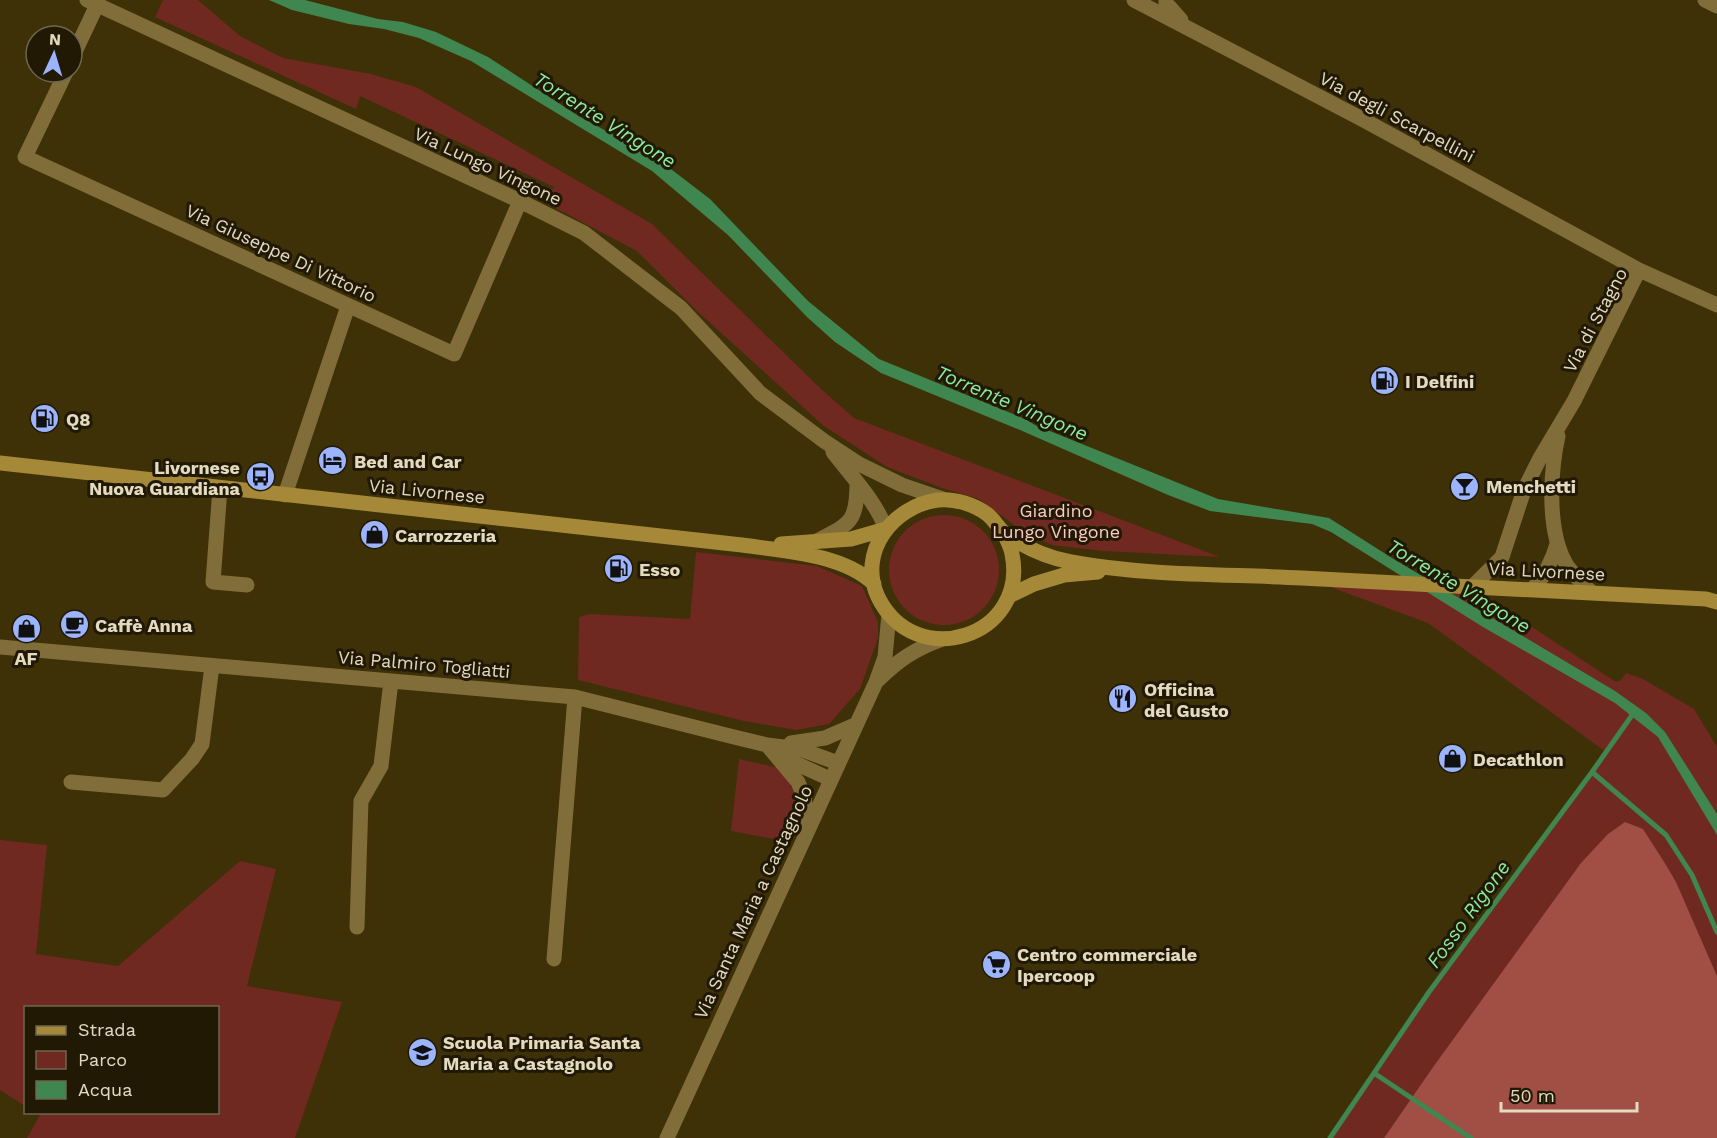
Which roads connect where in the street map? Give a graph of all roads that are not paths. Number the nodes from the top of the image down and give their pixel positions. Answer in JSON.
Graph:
{"nodes":[{"id":1,"x":1134,"y":0,"type":"edge"},
{"id":2,"x":1706,"y":0,"type":"edge"},
{"id":3,"x":1165,"y":1,"type":"edge"},
{"id":4,"x":92,"y":3,"type":"edge"},
{"id":5,"x":1717,"y":6,"type":"edge"},
{"id":6,"x":84,"y":25,"type":"edge"},
{"id":7,"x":1189,"y":28,"type":"junction"},
{"id":8,"x":60,"y":84,"type":"edge"},
{"id":9,"x":519,"y":201,"type":"junction"},
{"id":10,"x":1639,"y":270,"type":"junction"},
{"id":11,"x":1717,"y":305,"type":"edge"},
{"id":12,"x":348,"y":306,"type":"junction"},
{"id":13,"x":1560,"y":427,"type":"junction"},
{"id":14,"x":824,"y":441,"type":"junction"},
{"id":15,"x":0,"y":463,"type":"edge"},
{"id":16,"x":857,"y":483,"type":"junction"},
{"id":17,"x":220,"y":488,"type":"junction"},
{"id":18,"x":285,"y":495,"type":"junction"},
{"id":19,"x":943,"y":499,"type":"junction"},
{"id":20,"x":886,"y":529,"type":"junction"},
{"id":21,"x":1004,"y":533,"type":"junction"},
{"id":22,"x":813,"y":543,"type":"junction"},
{"id":23,"x":1557,"y":544,"type":"junction"},
{"id":24,"x":742,"y":545,"type":"junction"},
{"id":25,"x":1124,"y":570,"type":"junction"},
{"id":26,"x":874,"y":584,"type":"junction"},
{"id":27,"x":247,"y":585,"type":"dead end"},
{"id":28,"x":1472,"y":587,"type":"junction"},
{"id":29,"x":1533,"y":589,"type":"junction"},
{"id":30,"x":1591,"y":592,"type":"junction"},
{"id":31,"x":1009,"y":596,"type":"junction"},
{"id":32,"x":1717,"y":602,"type":"edge"},
{"id":33,"x":889,"y":614,"type":"junction"},
{"id":34,"x":940,"y":640,"type":"junction"},
{"id":35,"x":0,"y":648,"type":"edge"},
{"id":36,"x":212,"y":666,"type":"junction"},
{"id":37,"x":391,"y":681,"type":"junction"},
{"id":38,"x":876,"y":682,"type":"junction"},
{"id":39,"x":575,"y":697,"type":"junction"},
{"id":40,"x":855,"y":725,"type":"junction"},
{"id":41,"x":767,"y":745,"type":"junction"},
{"id":42,"x":838,"y":763,"type":"junction"},
{"id":43,"x":830,"y":779,"type":"junction"},
{"id":44,"x":71,"y":782,"type":"dead end"},
{"id":45,"x":808,"y":828,"type":"junction"},
{"id":46,"x":357,"y":927,"type":"dead end"},
{"id":47,"x":554,"y":958,"type":"dead end"},
{"id":48,"x":667,"y":1138,"type":"edge"}],
"edges":[{"from":1,"to":7,"type":"street","name":"Via degli Scarpellini"},
{"from":2,"to":5,"type":"street"},
{"from":3,"to":7,"type":"street"},
{"from":4,"to":6,"type":"street"},
{"from":4,"to":9,"type":"street","name":"Via Lungo Vingone"},
{"from":7,"to":10,"type":"street","name":"Via degli Scarpellini"},
{"from":8,"to":12,"type":"street","name":"Via Giuseppe Di Vittorio"},
{"from":9,"to":12,"type":"street","name":"Via Giuseppe Di Vittorio"},
{"from":9,"to":14,"type":"street","name":"Via Lungo Vingone"},
{"from":10,"to":11,"type":"street","name":"Via di Stagno"},
{"from":10,"to":13,"type":"street","name":"Via di Stagno"},
{"from":12,"to":18,"type":"street"},
{"from":13,"to":23,"type":"street","name":"Via di Stagno"},
{"from":13,"to":28,"type":"street","name":"Via di Stagno"},
{"from":14,"to":16,"type":"street","name":"Via Lungo Vingone"},
{"from":14,"to":19,"type":"street","name":"Via Lungo Vingone"},
{"from":15,"to":17,"type":"main road","name":"Via Livornese"},
{"from":16,"to":20,"type":"street","name":"Via Lungo Vingone"},
{"from":16,"to":22,"type":"street"},
{"from":17,"to":18,"type":"main road","name":"Via Livornese"},
{"from":17,"to":27,"type":"street"},
{"from":18,"to":24,"type":"main road","name":"Via Livornese"},
{"from":19,"to":20,"type":"main road","name":"Via Livornese"},
{"from":19,"to":21,"type":"main road","name":"Via Livornese"},
{"from":20,"to":22,"type":"main road","name":"Via Livornese"},
{"from":20,"to":26,"type":"main road","name":"Via Livornese"},
{"from":21,"to":25,"type":"main road","name":"Via Livornese"},
{"from":21,"to":31,"type":"main road","name":"Via Livornese"},
{"from":22,"to":24,"type":"main road","name":"Via Livornese"},
{"from":23,"to":29,"type":"street","name":"Via di Stagno"},
{"from":23,"to":30,"type":"street","name":"Via di Stagno"},
{"from":24,"to":26,"type":"main road","name":"Via Livornese"},
{"from":25,"to":28,"type":"main road","name":"Via Livornese"},
{"from":25,"to":31,"type":"main road","name":"Via Livornese"},
{"from":26,"to":33,"type":"main road","name":"Via Livornese"},
{"from":28,"to":29,"type":"main road","name":"Via Livornese"},
{"from":29,"to":30,"type":"main road","name":"Via Livornese"},
{"from":30,"to":32,"type":"main road","name":"Via Livornese"},
{"from":31,"to":34,"type":"main road","name":"Via Livornese"},
{"from":33,"to":34,"type":"main road","name":"Via Livornese"},
{"from":33,"to":38,"type":"street","name":"Via Santa Maria a Castagnolo"},
{"from":34,"to":38,"type":"street","name":"Via Santa Maria a Castagnolo"},
{"from":35,"to":36,"type":"street","name":"Via Palmiro Togliatti"},
{"from":36,"to":37,"type":"street","name":"Via Palmiro Togliatti"},
{"from":36,"to":44,"type":"street"},
{"from":37,"to":39,"type":"street","name":"Via Palmiro Togliatti"},
{"from":37,"to":46,"type":"street"},
{"from":38,"to":40,"type":"street","name":"Via Santa Maria a Castagnolo"},
{"from":39,"to":41,"type":"street","name":"Via Palmiro Togliatti"},
{"from":39,"to":47,"type":"street"},
{"from":40,"to":41,"type":"street"},
{"from":40,"to":42,"type":"street","name":"Via Santa Maria a Castagnolo"},
{"from":41,"to":42,"type":"street","name":"Via Palmiro Togliatti"},
{"from":41,"to":43,"type":"street"},
{"from":41,"to":45,"type":"street"},
{"from":42,"to":43,"type":"street","name":"Via Santa Maria a Castagnolo"},
{"from":43,"to":45,"type":"street","name":"Via Santa Maria a Castagnolo"},
{"from":45,"to":48,"type":"street","name":"Via Santa Maria a Castagnolo"}]}
